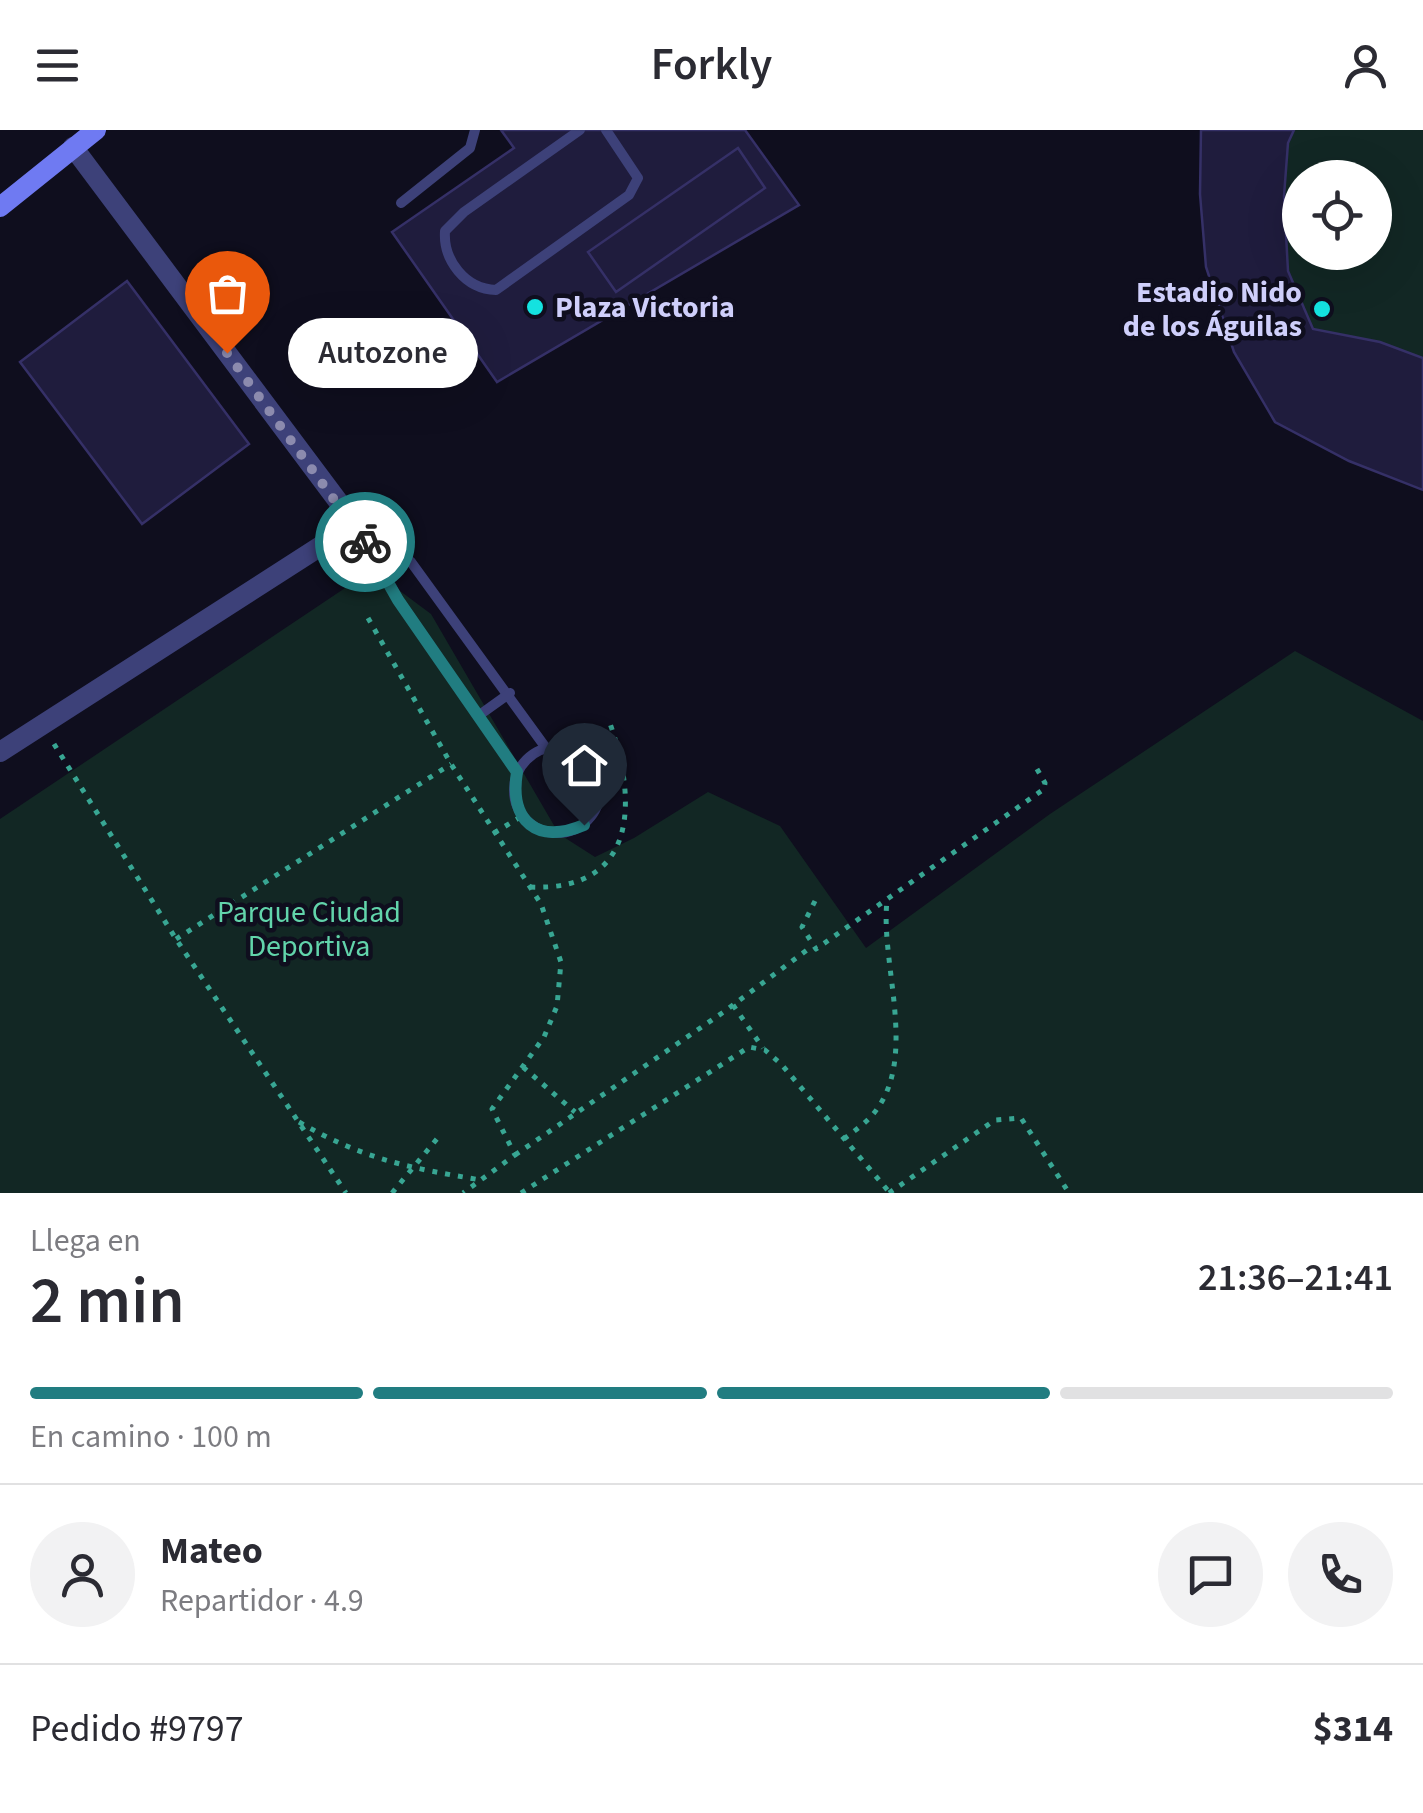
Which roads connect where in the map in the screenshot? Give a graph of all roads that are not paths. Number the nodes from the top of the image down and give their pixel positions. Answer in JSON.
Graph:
{"nodes":[{"id":1,"x":96,"y":130,"type":"edge"},
{"id":2,"x":475,"y":130,"type":"edge"},
{"id":3,"x":580,"y":130,"type":"edge"},
{"id":4,"x":606,"y":130,"type":"edge"},
{"id":5,"x":74,"y":147,"type":"junction"},
{"id":6,"x":401,"y":203,"type":"dead end"},
{"id":7,"x":0,"y":208,"type":"edge"},
{"id":8,"x":355,"y":524,"type":"junction"},
{"id":9,"x":510,"y":694,"type":"junction"},
{"id":10,"x":478,"y":716,"type":"junction"},
{"id":11,"x":546,"y":748,"type":"junction"},
{"id":12,"x":0,"y":752,"type":"edge"},
{"id":13,"x":517,"y":772,"type":"junction"}],
"edges":[{"from":1,"to":5,"type":"main road"},
{"from":2,"to":6,"type":"lane"},
{"from":3,"to":4,"type":"lane"},
{"from":5,"to":7,"type":"main road"},
{"from":5,"to":8,"type":"street"},
{"from":8,"to":9,"type":"lane"},
{"from":8,"to":10,"type":"lane"},
{"from":8,"to":12,"type":"street"},
{"from":9,"to":10,"type":"lane"},
{"from":9,"to":11,"type":"lane"},
{"from":10,"to":13,"type":"lane"},
{"from":11,"to":13,"type":"lane"},
{"from":11,"to":13,"type":"lane"}]}
